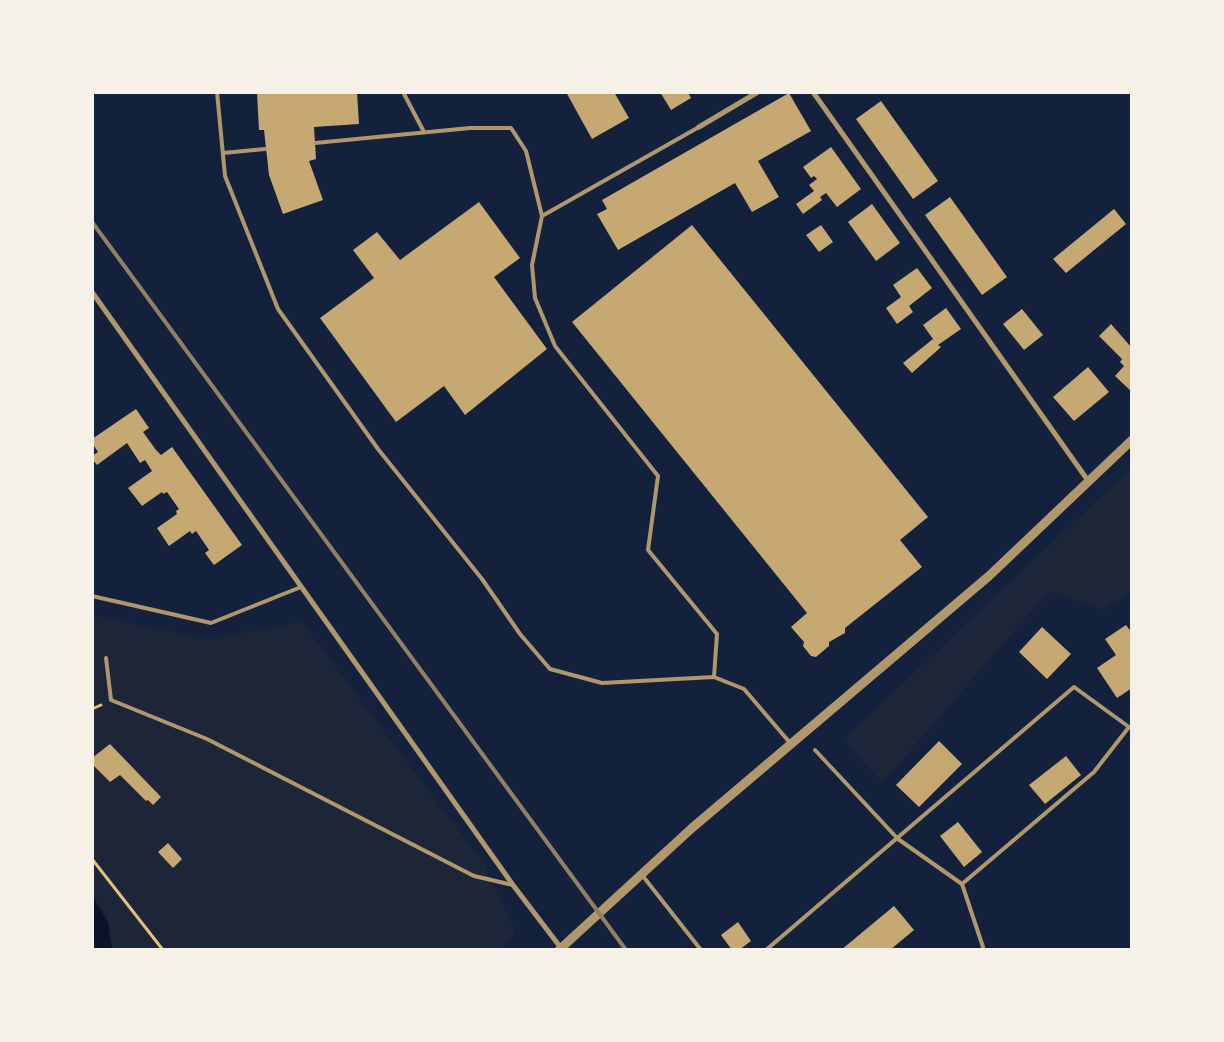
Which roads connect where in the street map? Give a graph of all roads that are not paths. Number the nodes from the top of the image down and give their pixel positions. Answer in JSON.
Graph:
{"nodes":[{"id":1,"x":217,"y":92,"type":"edge"},
{"id":2,"x":403,"y":92,"type":"edge"},
{"id":3,"x":758,"y":92,"type":"edge"},
{"id":4,"x":813,"y":92,"type":"edge"},
{"id":5,"x":699,"y":127,"type":"joint"},
{"id":6,"x":424,"y":132,"type":"junction"},
{"id":7,"x":315,"y":143,"type":"dead end"},
{"id":8,"x":265,"y":149,"type":"dead end"},
{"id":9,"x":223,"y":154,"type":"junction"},
{"id":10,"x":542,"y":216,"type":"junction"},
{"id":11,"x":92,"y":292,"type":"edge"},
{"id":12,"x":1132,"y":440,"type":"edge"},
{"id":13,"x":1089,"y":482,"type":"junction"},
{"id":14,"x":301,"y":587,"type":"junction"},
{"id":15,"x":92,"y":596,"type":"edge"},
{"id":16,"x":106,"y":658,"type":"dead end"},
{"id":17,"x":714,"y":677,"type":"junction"},
{"id":18,"x":790,"y":744,"type":"junction"},
{"id":19,"x":815,"y":750,"type":"dead end"},
{"id":20,"x":898,"y":839,"type":"junction"},
{"id":21,"x":640,"y":873,"type":"junction"},
{"id":22,"x":962,"y":884,"type":"junction"},
{"id":23,"x":513,"y":885,"type":"junction"},
{"id":24,"x":560,"y":949,"type":"edge"},
{"id":25,"x":701,"y":950,"type":"edge"},
{"id":26,"x":766,"y":950,"type":"edge"},
{"id":27,"x":984,"y":950,"type":"edge"}],
"edges":[{"from":1,"to":9,"type":"lane"},
{"from":2,"to":6,"type":"lane"},
{"from":3,"to":5,"type":"street"},
{"from":4,"to":13,"type":"street"},
{"from":5,"to":10,"type":"lane"},
{"from":6,"to":7,"type":"lane"},
{"from":6,"to":10,"type":"lane"},
{"from":8,"to":9,"type":"lane"},
{"from":9,"to":17,"type":"lane"},
{"from":10,"to":17,"type":"lane"},
{"from":11,"to":14,"type":"street"},
{"from":12,"to":13,"type":"street"},
{"from":13,"to":18,"type":"street"},
{"from":14,"to":15,"type":"lane"},
{"from":14,"to":23,"type":"street"},
{"from":16,"to":23,"type":"lane"},
{"from":17,"to":18,"type":"lane"},
{"from":18,"to":21,"type":"street"},
{"from":19,"to":20,"type":"lane"},
{"from":20,"to":22,"type":"lane"},
{"from":20,"to":22,"type":"lane"},
{"from":20,"to":26,"type":"lane"},
{"from":21,"to":24,"type":"street"},
{"from":21,"to":25,"type":"lane"},
{"from":22,"to":27,"type":"lane"},
{"from":23,"to":24,"type":"street"}]}
